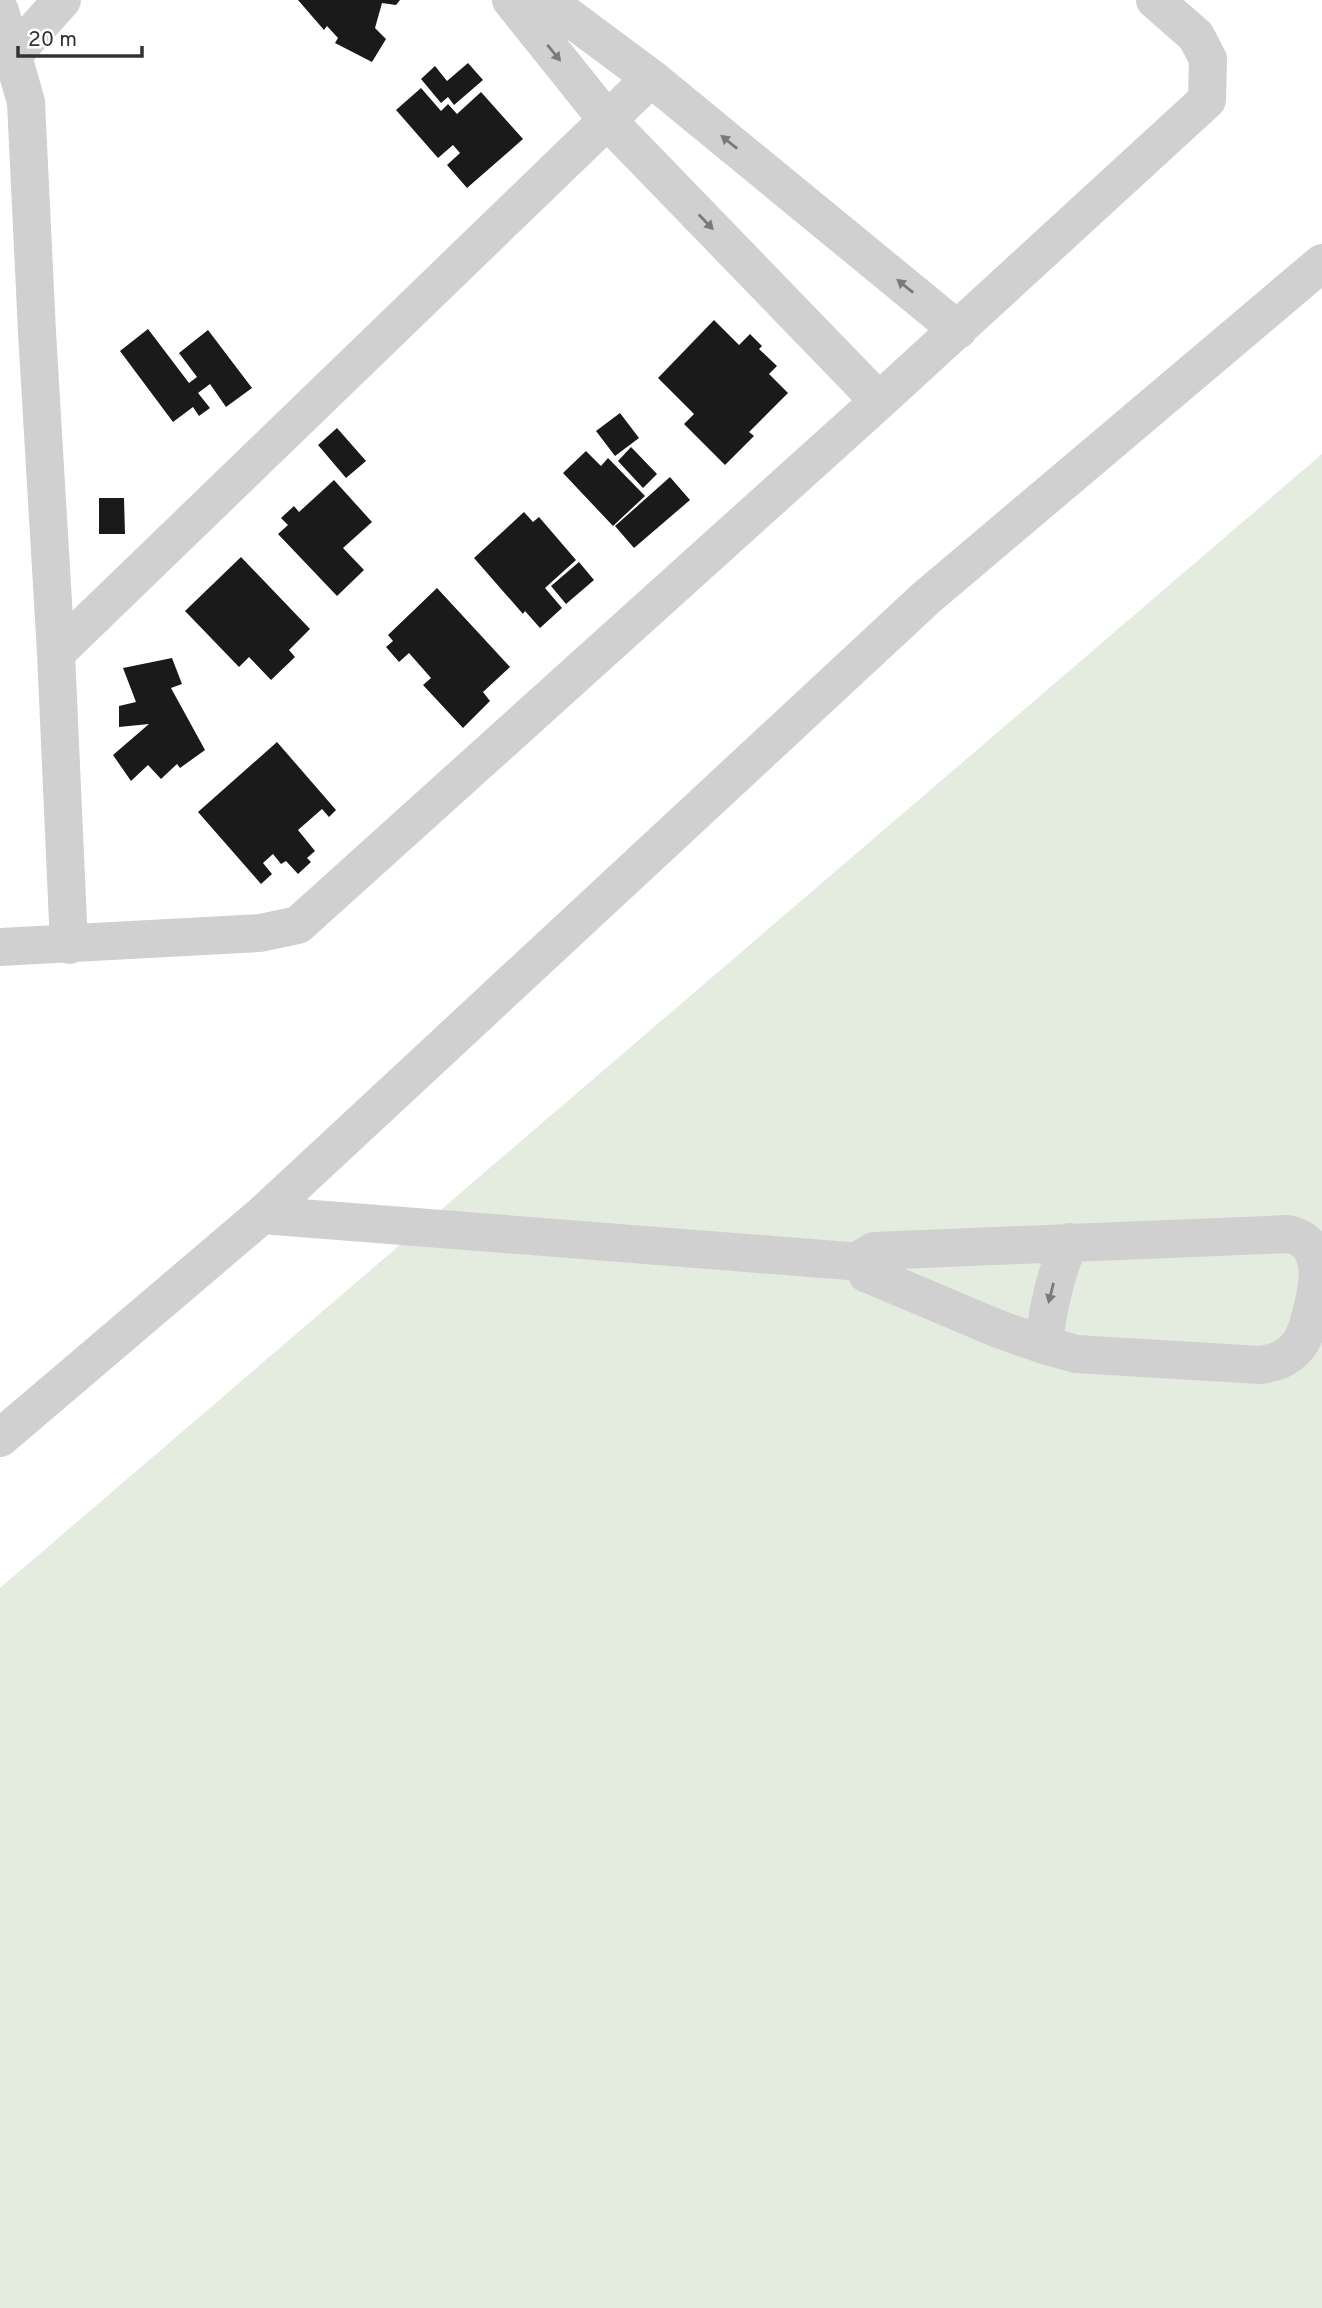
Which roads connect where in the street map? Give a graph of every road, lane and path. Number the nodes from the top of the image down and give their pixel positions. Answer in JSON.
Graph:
{"nodes":[{"id":1,"x":62,"y":0,"type":"edge"},
{"id":2,"x":512,"y":0,"type":"edge"},
{"id":3,"x":546,"y":0,"type":"edge"},
{"id":4,"x":1155,"y":0,"type":"edge"},
{"id":5,"x":0,"y":10,"type":"edge"},
{"id":6,"x":12,"y":56,"type":"junction"},
{"id":7,"x":651,"y":78,"type":"junction"},
{"id":8,"x":26,"y":102,"type":"junction"},
{"id":9,"x":608,"y":121,"type":"junction"},
{"id":10,"x":0,"y":131,"type":"edge"},
{"id":11,"x":1322,"y":263,"type":"edge"},
{"id":12,"x":958,"y":330,"type":"junction"},
{"id":13,"x":879,"y":401,"type":"junction"},
{"id":14,"x":56,"y":653,"type":"junction"},
{"id":15,"x":69,"y":945,"type":"junction"},
{"id":16,"x":0,"y":947,"type":"edge"},
{"id":17,"x":262,"y":1215,"type":"junction"},
{"id":18,"x":1069,"y":1242,"type":"junction"},
{"id":19,"x":862,"y":1262,"type":"junction"},
{"id":20,"x":1322,"y":1269,"type":"edge"},
{"id":21,"x":1044,"y":1345,"type":"junction"},
{"id":22,"x":0,"y":1438,"type":"edge"}],
"edges":[{"from":1,"to":6,"type":"street"},
{"from":2,"to":9,"type":"street","one_way":true},
{"from":3,"to":7,"type":"street"},
{"from":4,"to":12,"type":"street"},
{"from":5,"to":6,"type":"street"},
{"from":6,"to":8,"type":"street"},
{"from":7,"to":9,"type":"street"},
{"from":12,"to":7,"type":"street","one_way":true},
{"from":8,"to":10,"type":"street"},
{"from":8,"to":14,"type":"street"},
{"from":9,"to":13,"type":"street","one_way":true},
{"from":9,"to":14,"type":"street"},
{"from":11,"to":17,"type":"street"},
{"from":12,"to":13,"type":"street"},
{"from":13,"to":15,"type":"street"},
{"from":14,"to":15,"type":"street"},
{"from":15,"to":16,"type":"street"},
{"from":17,"to":19,"type":"street"},
{"from":17,"to":22,"type":"street"},
{"from":18,"to":19,"type":"street"},
{"from":18,"to":20,"type":"street"},
{"from":18,"to":21,"type":"street","one_way":true},
{"from":19,"to":21,"type":"street"},
{"from":20,"to":21,"type":"street"}]}
